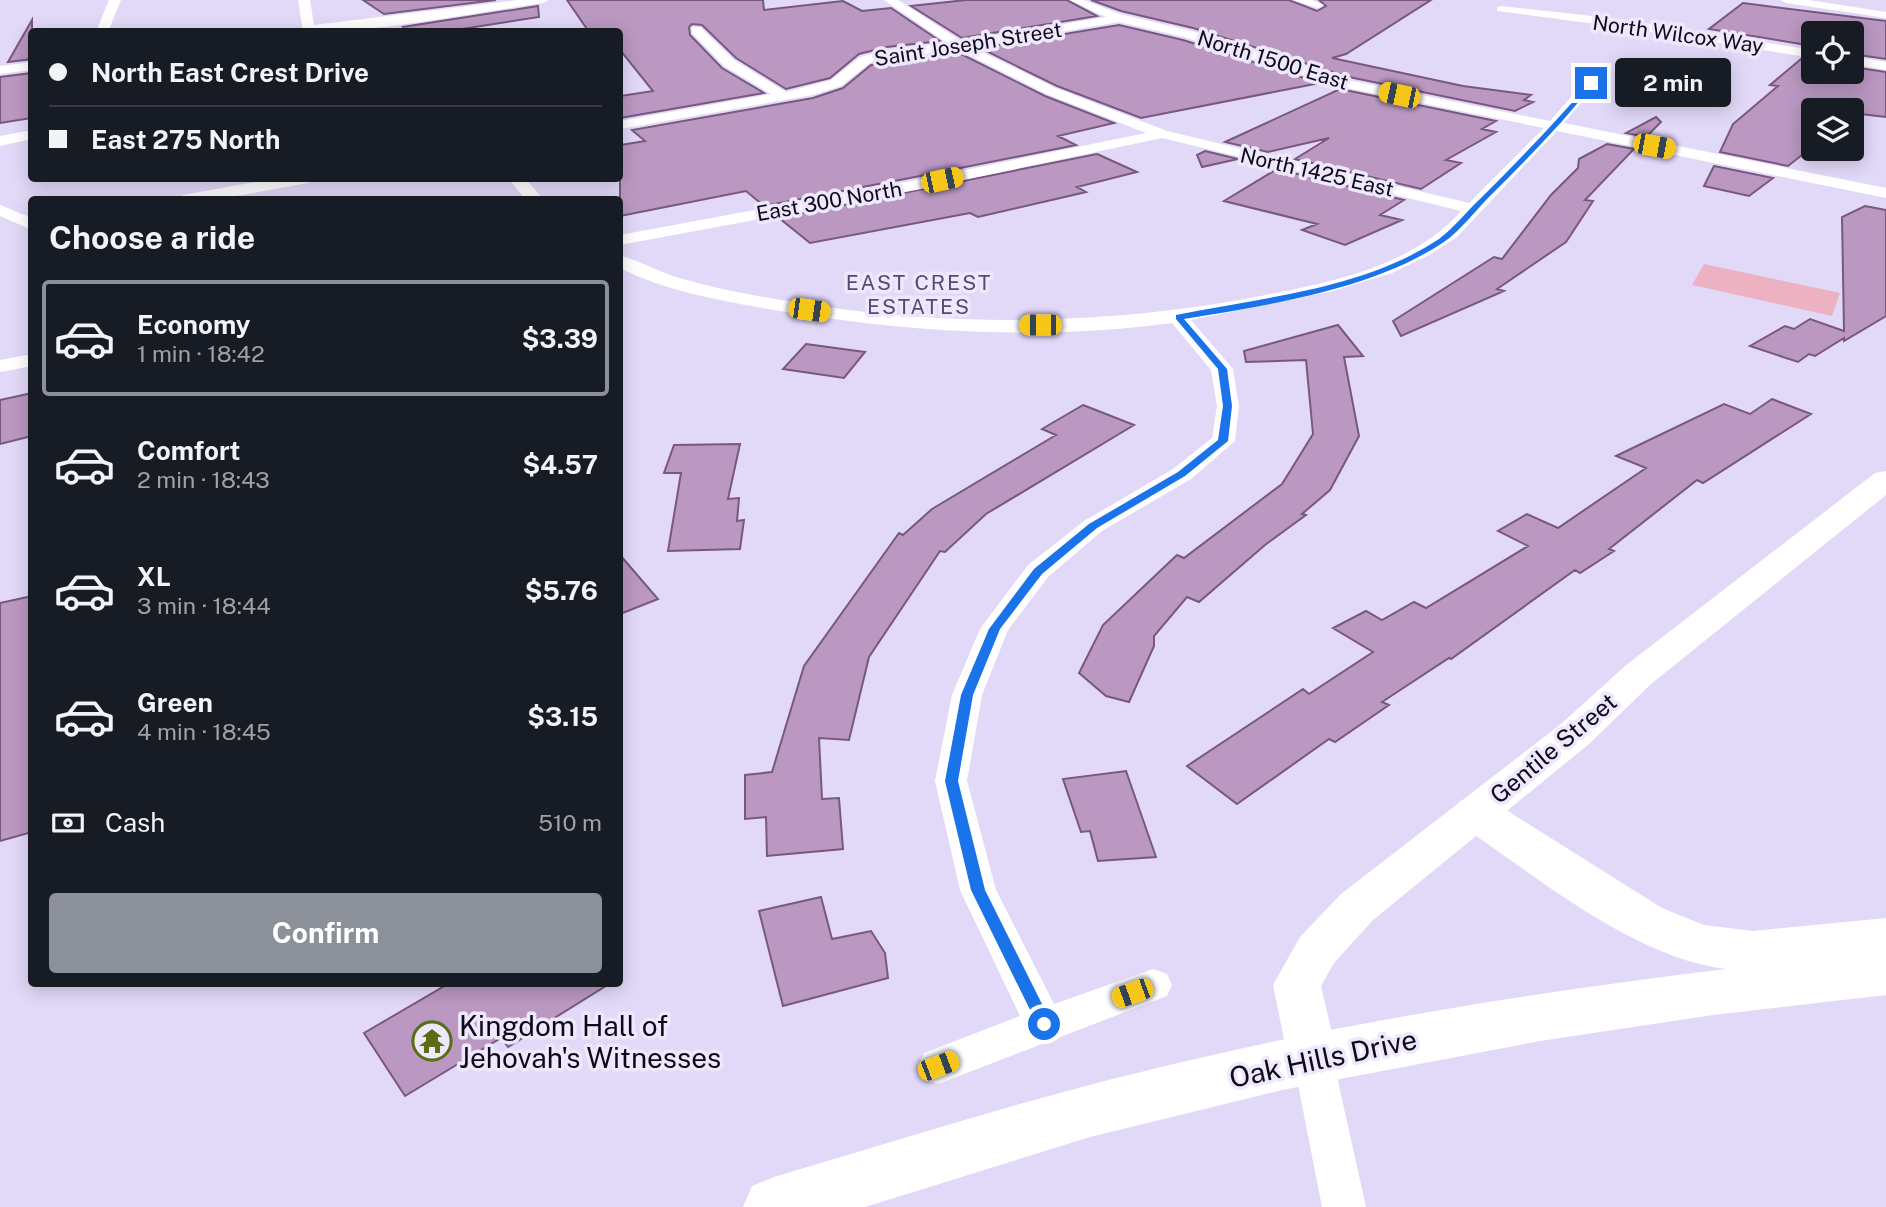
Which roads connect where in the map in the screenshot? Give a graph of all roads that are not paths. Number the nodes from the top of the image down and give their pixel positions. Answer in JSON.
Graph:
{"nodes":[{"id":1,"x":115,"y":0,"type":"edge"},
{"id":2,"x":303,"y":0,"type":"edge"},
{"id":3,"x":537,"y":0,"type":"edge"},
{"id":4,"x":890,"y":0,"type":"edge"},
{"id":5,"x":1075,"y":0,"type":"edge"},
{"id":6,"x":1298,"y":0,"type":"edge"},
{"id":7,"x":1786,"y":0,"type":"edge"},
{"id":8,"x":1318,"y":5,"type":"dead end"},
{"id":9,"x":1886,"y":5,"type":"edge"},
{"id":10,"x":1501,"y":9,"type":"dead end"},
{"id":11,"x":1871,"y":12,"type":"junction"},
{"id":12,"x":1886,"y":15,"type":"edge"},
{"id":13,"x":1120,"y":18,"type":"junction"},
{"id":14,"x":104,"y":28,"type":"edge"},
{"id":15,"x":308,"y":28,"type":"edge"},
{"id":16,"x":327,"y":28,"type":"edge"},
{"id":17,"x":696,"y":30,"type":"dead end"},
{"id":18,"x":959,"y":45,"type":"junction"},
{"id":19,"x":1801,"y":52,"type":"edge"},
{"id":20,"x":1864,"y":62,"type":"edge"},
{"id":21,"x":1886,"y":65,"type":"edge"},
{"id":22,"x":28,"y":66,"type":"edge"},
{"id":23,"x":0,"y":70,"type":"edge"},
{"id":24,"x":1591,"y":83,"type":"dead end"},
{"id":25,"x":783,"y":96,"type":"junction"},
{"id":26,"x":623,"y":124,"type":"edge"},
{"id":27,"x":1556,"y":127,"type":"junction"},
{"id":28,"x":1162,"y":134,"type":"junction"},
{"id":29,"x":28,"y":135,"type":"edge"},
{"id":30,"x":0,"y":141,"type":"edge"},
{"id":31,"x":285,"y":182,"type":"edge"},
{"id":32,"x":520,"y":182,"type":"edge"},
{"id":33,"x":1886,"y":193,"type":"edge"},
{"id":34,"x":206,"y":196,"type":"edge"},
{"id":35,"x":532,"y":196,"type":"edge"},
{"id":36,"x":1472,"y":209,"type":"junction"},
{"id":37,"x":0,"y":211,"type":"edge"},
{"id":38,"x":28,"y":224,"type":"edge"},
{"id":39,"x":623,"y":239,"type":"edge"},
{"id":40,"x":623,"y":263,"type":"edge"},
{"id":41,"x":1178,"y":317,"type":"junction"},
{"id":42,"x":28,"y":361,"type":"edge"},
{"id":43,"x":0,"y":366,"type":"edge"},
{"id":44,"x":1886,"y":480,"type":"edge"},
{"id":45,"x":1476,"y":813,"type":"junction"},
{"id":46,"x":1886,"y":939,"type":"edge"},
{"id":47,"x":1886,"y":973,"type":"edge"},
{"id":48,"x":1153,"y":985,"type":"dead end"},
{"id":49,"x":1044,"y":1024,"type":"junction"},
{"id":50,"x":1313,"y":1059,"type":"junction"},
{"id":51,"x":938,"y":1066,"type":"dead end"},
{"id":52,"x":774,"y":1207,"type":"edge"},
{"id":53,"x":1344,"y":1207,"type":"edge"}],
"edges":[{"from":1,"to":14,"type":"street"},
{"from":2,"to":15,"type":"street"},
{"from":3,"to":16,"type":"street"},
{"from":4,"to":18,"type":"street","name":"North 1425 East"},
{"from":5,"to":13,"type":"street","name":"North 1500 East"},
{"from":6,"to":8,"type":"street"},
{"from":7,"to":11,"type":"street"},
{"from":9,"to":11,"type":"street"},
{"from":10,"to":19,"type":"street","name":"North Wilcox Way"},
{"from":11,"to":12,"type":"street"},
{"from":13,"to":18,"type":"street","name":"Saint Joseph Street"},
{"from":13,"to":27,"type":"street","name":"North 1500 East"},
{"from":17,"to":25,"type":"street"},
{"from":18,"to":25,"type":"street","name":"Saint Joseph Street"},
{"from":18,"to":28,"type":"street","name":"North 1425 East"},
{"from":20,"to":21,"type":"street"},
{"from":22,"to":23,"type":"street"},
{"from":24,"to":27,"type":"street"},
{"from":25,"to":26,"type":"street","name":"Saint Joseph Street"},
{"from":27,"to":33,"type":"street","name":"North 1500 East"},
{"from":27,"to":36,"type":"street"},
{"from":28,"to":36,"type":"street","name":"North 1425 East"},
{"from":28,"to":39,"type":"street","name":"East 300 North"},
{"from":29,"to":30,"type":"street"},
{"from":31,"to":34,"type":"street"},
{"from":32,"to":35,"type":"street"},
{"from":36,"to":41,"type":"street"},
{"from":37,"to":38,"type":"street"},
{"from":40,"to":41,"type":"street"},
{"from":41,"to":49,"type":"street"},
{"from":42,"to":43,"type":"street"},
{"from":44,"to":45,"type":"street","name":"Gentile Street"},
{"from":45,"to":46,"type":"main road"},
{"from":45,"to":50,"type":"street","name":"Gentile Street"},
{"from":47,"to":50,"type":"main road","name":"Oak Hills Drive"},
{"from":48,"to":49,"type":"street"},
{"from":49,"to":51,"type":"street"},
{"from":50,"to":52,"type":"main road","name":"Oak Hills Drive"},
{"from":50,"to":53,"type":"street"}]}
